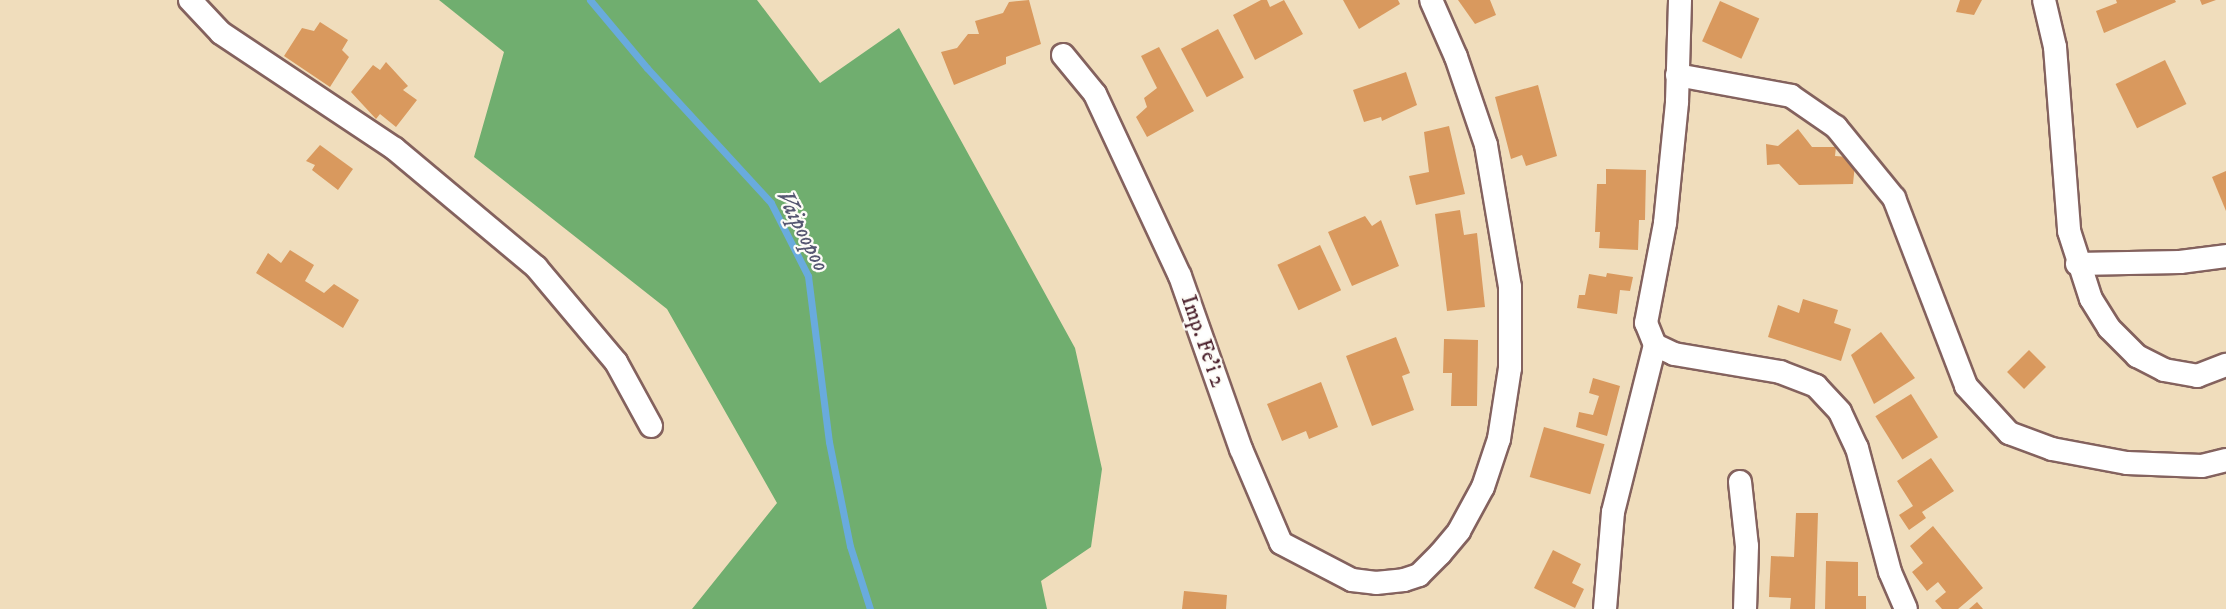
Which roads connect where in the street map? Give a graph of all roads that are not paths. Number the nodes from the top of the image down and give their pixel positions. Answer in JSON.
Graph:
{"nodes":[{"id":1,"x":190,"y":0,"type":"edge"},
{"id":2,"x":1431,"y":0,"type":"edge"},
{"id":3,"x":1680,"y":0,"type":"edge"},
{"id":4,"x":2044,"y":0,"type":"edge"},
{"id":5,"x":1063,"y":55,"type":"dead end"},
{"id":6,"x":1677,"y":75,"type":"junction"},
{"id":7,"x":2226,"y":256,"type":"edge"},
{"id":8,"x":2077,"y":264,"type":"junction"},
{"id":9,"x":1655,"y":345,"type":"junction"},
{"id":10,"x":2226,"y":365,"type":"edge"},
{"id":11,"x":651,"y":426,"type":"dead end"},
{"id":12,"x":2226,"y":460,"type":"edge"},
{"id":13,"x":1740,"y":482,"type":"dead end"},
{"id":14,"x":1605,"y":609,"type":"edge"},
{"id":15,"x":1745,"y":609,"type":"edge"},
{"id":16,"x":1906,"y":609,"type":"edge"}],
"edges":[{"from":1,"to":11,"type":"street"},
{"from":2,"to":5,"type":"street","name":"Imp. Fe'i 2"},
{"from":3,"to":6,"type":"street"},
{"from":4,"to":8,"type":"street"},
{"from":6,"to":9,"type":"street"},
{"from":6,"to":12,"type":"street"},
{"from":7,"to":8,"type":"street"},
{"from":8,"to":10,"type":"street"},
{"from":9,"to":14,"type":"street"},
{"from":9,"to":16,"type":"street"},
{"from":13,"to":15,"type":"street"}]}
